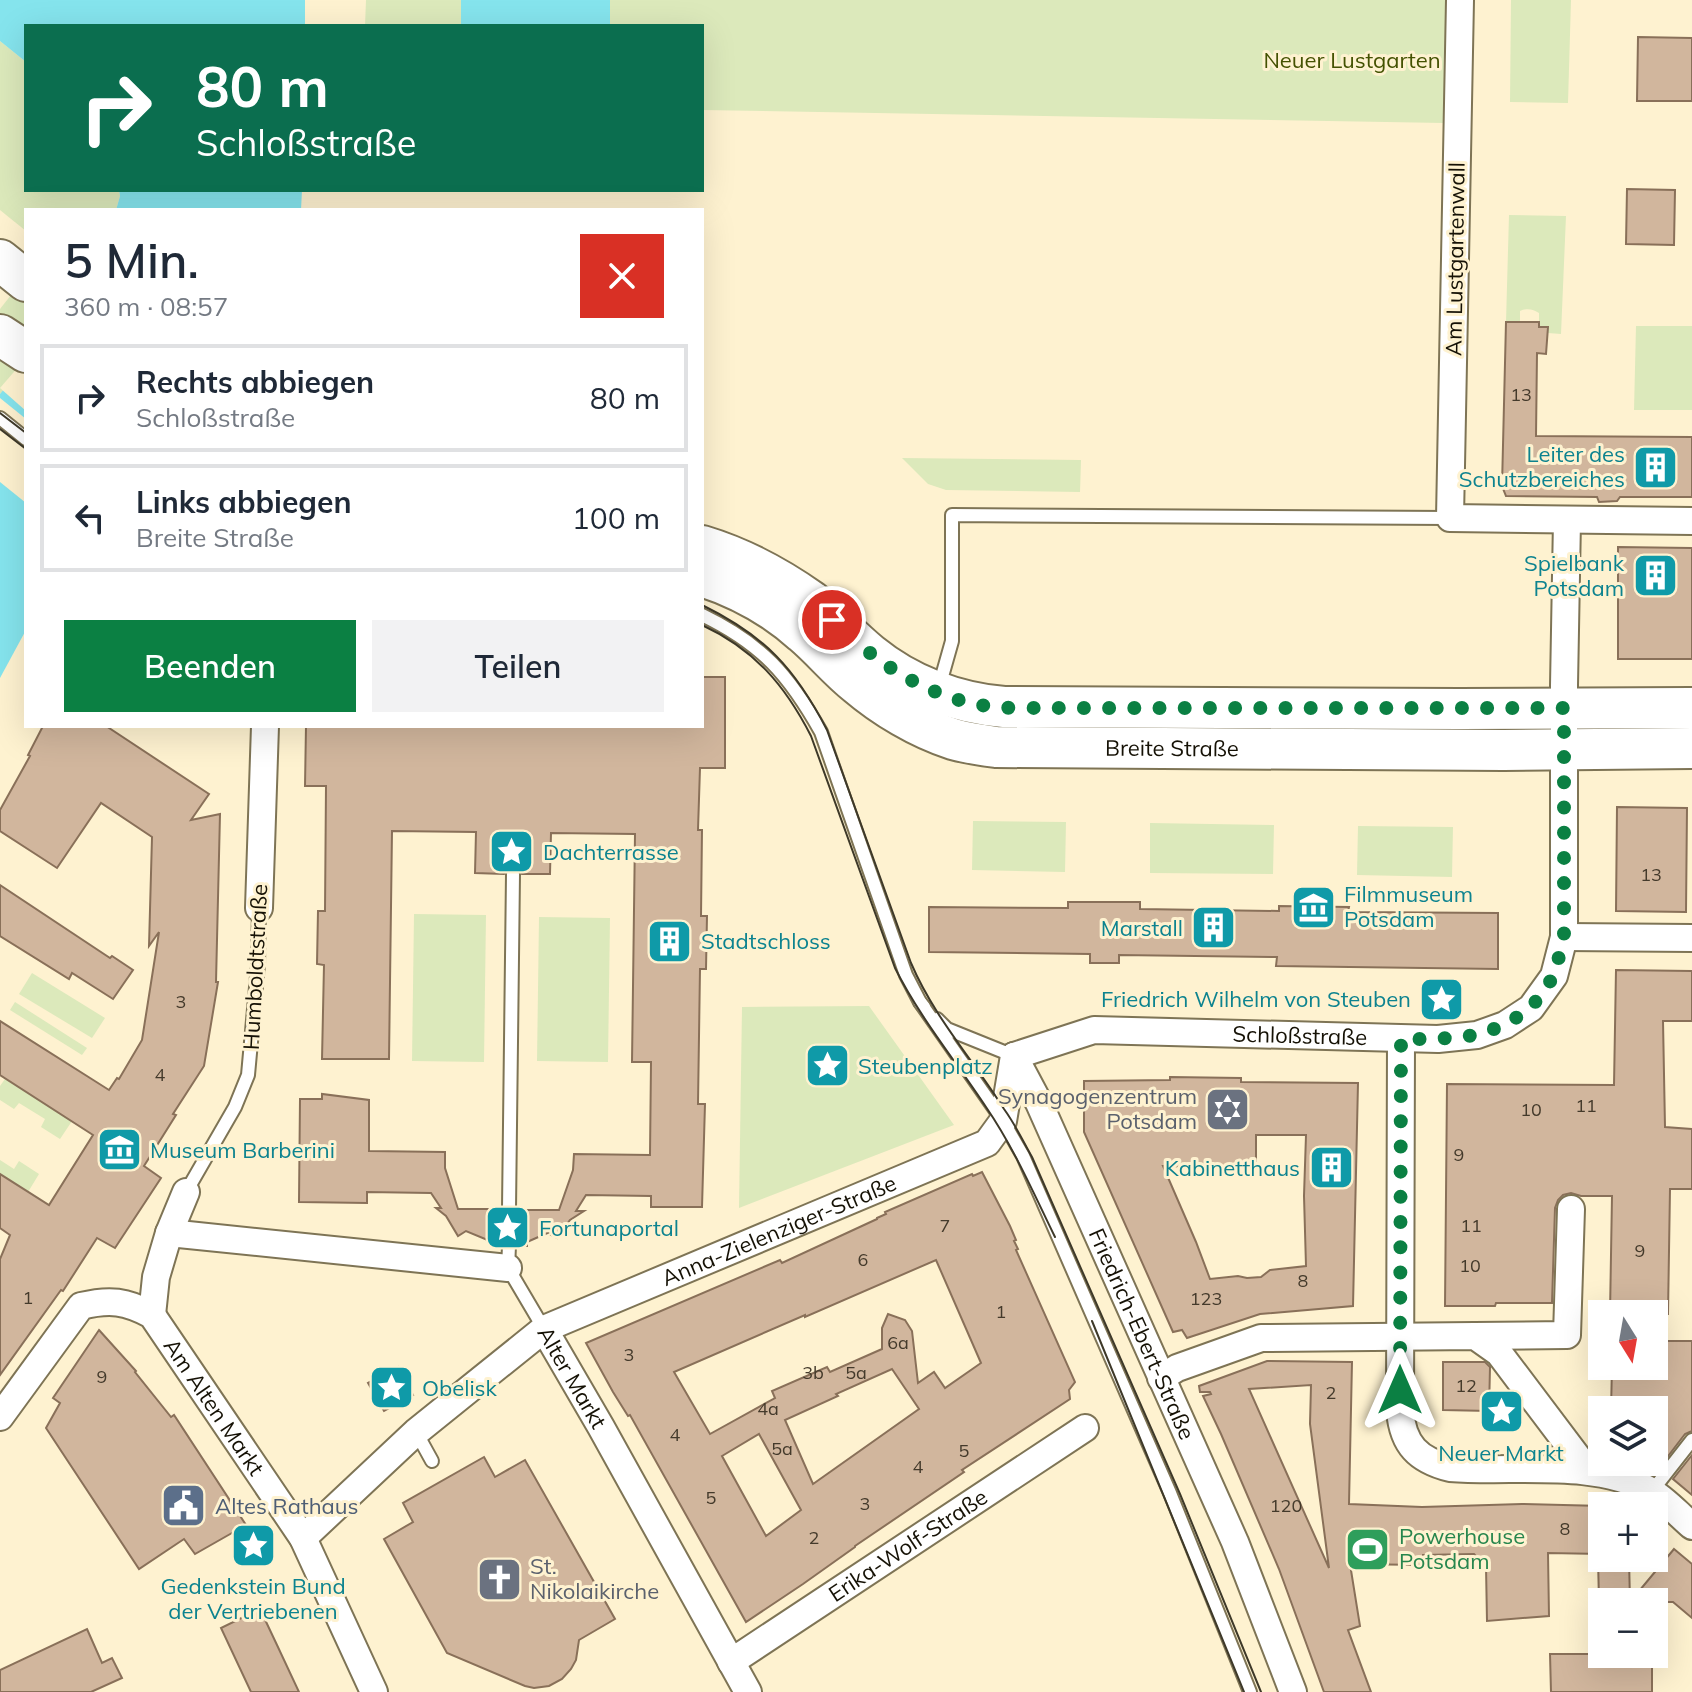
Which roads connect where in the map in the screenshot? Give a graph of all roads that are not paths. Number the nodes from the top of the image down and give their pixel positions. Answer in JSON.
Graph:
{"nodes":[{"id":1,"x":1460,"y":0,"type":"edge"},
{"id":2,"x":0,"y":335,"type":"edge"},
{"id":3,"x":24,"y":351,"type":"edge"},
{"id":4,"x":0,"y":418,"type":"edge"},
{"id":5,"x":24,"y":437,"type":"edge"},
{"id":6,"x":1450,"y":518,"type":"junction"},
{"id":7,"x":1567,"y":520,"type":"junction"},
{"id":8,"x":1692,"y":521,"type":"edge"},
{"id":9,"x":704,"y":547,"type":"edge"},
{"id":10,"x":704,"y":577,"type":"edge"},
{"id":11,"x":704,"y":616,"type":"edge"},
{"id":12,"x":1564,"y":708,"type":"junction"},
{"id":13,"x":1692,"y":708,"type":"edge"},
{"id":14,"x":933,"y":711,"type":"junction"},
{"id":15,"x":265,"y":728,"type":"edge"},
{"id":16,"x":1692,"y":748,"type":"edge"},
{"id":17,"x":1564,"y":749,"type":"junction"},
{"id":18,"x":513,"y":874,"type":"dead end"},
{"id":19,"x":259,"y":908,"type":"joint"},
{"id":20,"x":1564,"y":937,"type":"junction"},
{"id":21,"x":1692,"y":938,"type":"edge"},
{"id":22,"x":920,"y":1002,"type":"junction"},
{"id":23,"x":1401,"y":1039,"type":"junction"},
{"id":24,"x":1014,"y":1056,"type":"junction"},
{"id":25,"x":1003,"y":1121,"type":"junction"},
{"id":26,"x":186,"y":1192,"type":"joint"},
{"id":27,"x":509,"y":1209,"type":"dead end"},
{"id":28,"x":1571,"y":1209,"type":"dead end"},
{"id":29,"x":169,"y":1233,"type":"junction"},
{"id":30,"x":508,"y":1257,"type":"joint"},
{"id":31,"x":152,"y":1315,"type":"junction"},
{"id":32,"x":544,"y":1329,"type":"junction"},
{"id":33,"x":1400,"y":1336,"type":"junction"},
{"id":34,"x":1475,"y":1336,"type":"junction"},
{"id":35,"x":1161,"y":1378,"type":"junction"},
{"id":36,"x":0,"y":1417,"type":"edge"},
{"id":37,"x":1085,"y":1428,"type":"dead end"},
{"id":38,"x":416,"y":1432,"type":"junction"},
{"id":39,"x":1692,"y":1440,"type":"edge"},
{"id":40,"x":432,"y":1461,"type":"dead end"},
{"id":41,"x":1588,"y":1471,"type":"joint"},
{"id":42,"x":1616,"y":1476,"type":"edge"},
{"id":43,"x":1652,"y":1491,"type":"junction"},
{"id":44,"x":1692,"y":1526,"type":"edge"},
{"id":45,"x":303,"y":1538,"type":"junction"},
{"id":46,"x":731,"y":1662,"type":"junction"},
{"id":47,"x":374,"y":1692,"type":"edge"},
{"id":48,"x":748,"y":1692,"type":"edge"},
{"id":49,"x":1250,"y":1692,"type":"edge"},
{"id":50,"x":1293,"y":1692,"type":"edge"}],
"edges":[{"from":1,"to":6,"type":"street","name":"Am Lustgartenwall"},
{"from":2,"to":3,"type":"main road"},
{"from":4,"to":5,"type":"lane"},
{"from":6,"to":7,"type":"street"},
{"from":6,"to":14,"type":"lane"},
{"from":7,"to":8,"type":"street"},
{"from":7,"to":12,"type":"street","name":"Schloßstraße"},
{"from":9,"to":14,"type":"main road","name":"Breite Straße"},
{"from":10,"to":14,"type":"main road","name":"Breite Straße"},
{"from":11,"to":22,"type":"lane"},
{"from":12,"to":13,"type":"main road","name":"Breite Straße"},
{"from":12,"to":14,"type":"main road","name":"Breite Straße"},
{"from":12,"to":17,"type":"street","name":"Schloßstraße"},
{"from":14,"to":17,"type":"main road","name":"Breite Straße"},
{"from":15,"to":19,"type":"street","name":"Humboldtstraße"},
{"from":16,"to":17,"type":"main road","name":"Breite Straße"},
{"from":17,"to":20,"type":"street","name":"Schloßstraße"},
{"from":18,"to":27,"type":"lane"},
{"from":19,"to":26,"type":"lane","name":"Humboldtstraße"},
{"from":20,"to":21,"type":"street"},
{"from":20,"to":23,"type":"street","name":"Schloßstraße"},
{"from":22,"to":24,"type":"lane"},
{"from":22,"to":25,"type":"lane","name":"Friedrich-Ebert-Straße"},
{"from":23,"to":24,"type":"street","name":"Schloßstraße"},
{"from":23,"to":33,"type":"street"},
{"from":24,"to":25,"type":"street"},
{"from":24,"to":35,"type":"street","name":"Friedrich-Ebert-Straße"},
{"from":25,"to":32,"type":"street","name":"Anna-Zielenziger-Straße"},
{"from":25,"to":49,"type":"lane","name":"Friedrich-Ebert-Straße"},
{"from":26,"to":29,"type":"street"},
{"from":28,"to":34,"type":"street"},
{"from":29,"to":30,"type":"street"},
{"from":29,"to":31,"type":"street"},
{"from":30,"to":32,"type":"lane"},
{"from":31,"to":36,"type":"street","name":"Am Alten Markt"},
{"from":31,"to":45,"type":"street","name":"Am Alten Markt"},
{"from":32,"to":38,"type":"street","name":"Alter Markt"},
{"from":32,"to":46,"type":"street","name":"Alter Markt"},
{"from":33,"to":34,"type":"street"},
{"from":33,"to":35,"type":"street"},
{"from":33,"to":41,"type":"street"},
{"from":34,"to":41,"type":"street"},
{"from":35,"to":50,"type":"street","name":"Friedrich-Ebert-Straße"},
{"from":37,"to":46,"type":"street","name":"Erika-Wolf-Straße"},
{"from":38,"to":40,"type":"lane"},
{"from":38,"to":45,"type":"street","name":"Alter Markt"},
{"from":39,"to":43,"type":"lane"},
{"from":42,"to":43,"type":"street"},
{"from":43,"to":44,"type":"street"},
{"from":45,"to":47,"type":"street","name":"Am Alten Markt"},
{"from":46,"to":48,"type":"street","name":"Alter Markt"}]}
